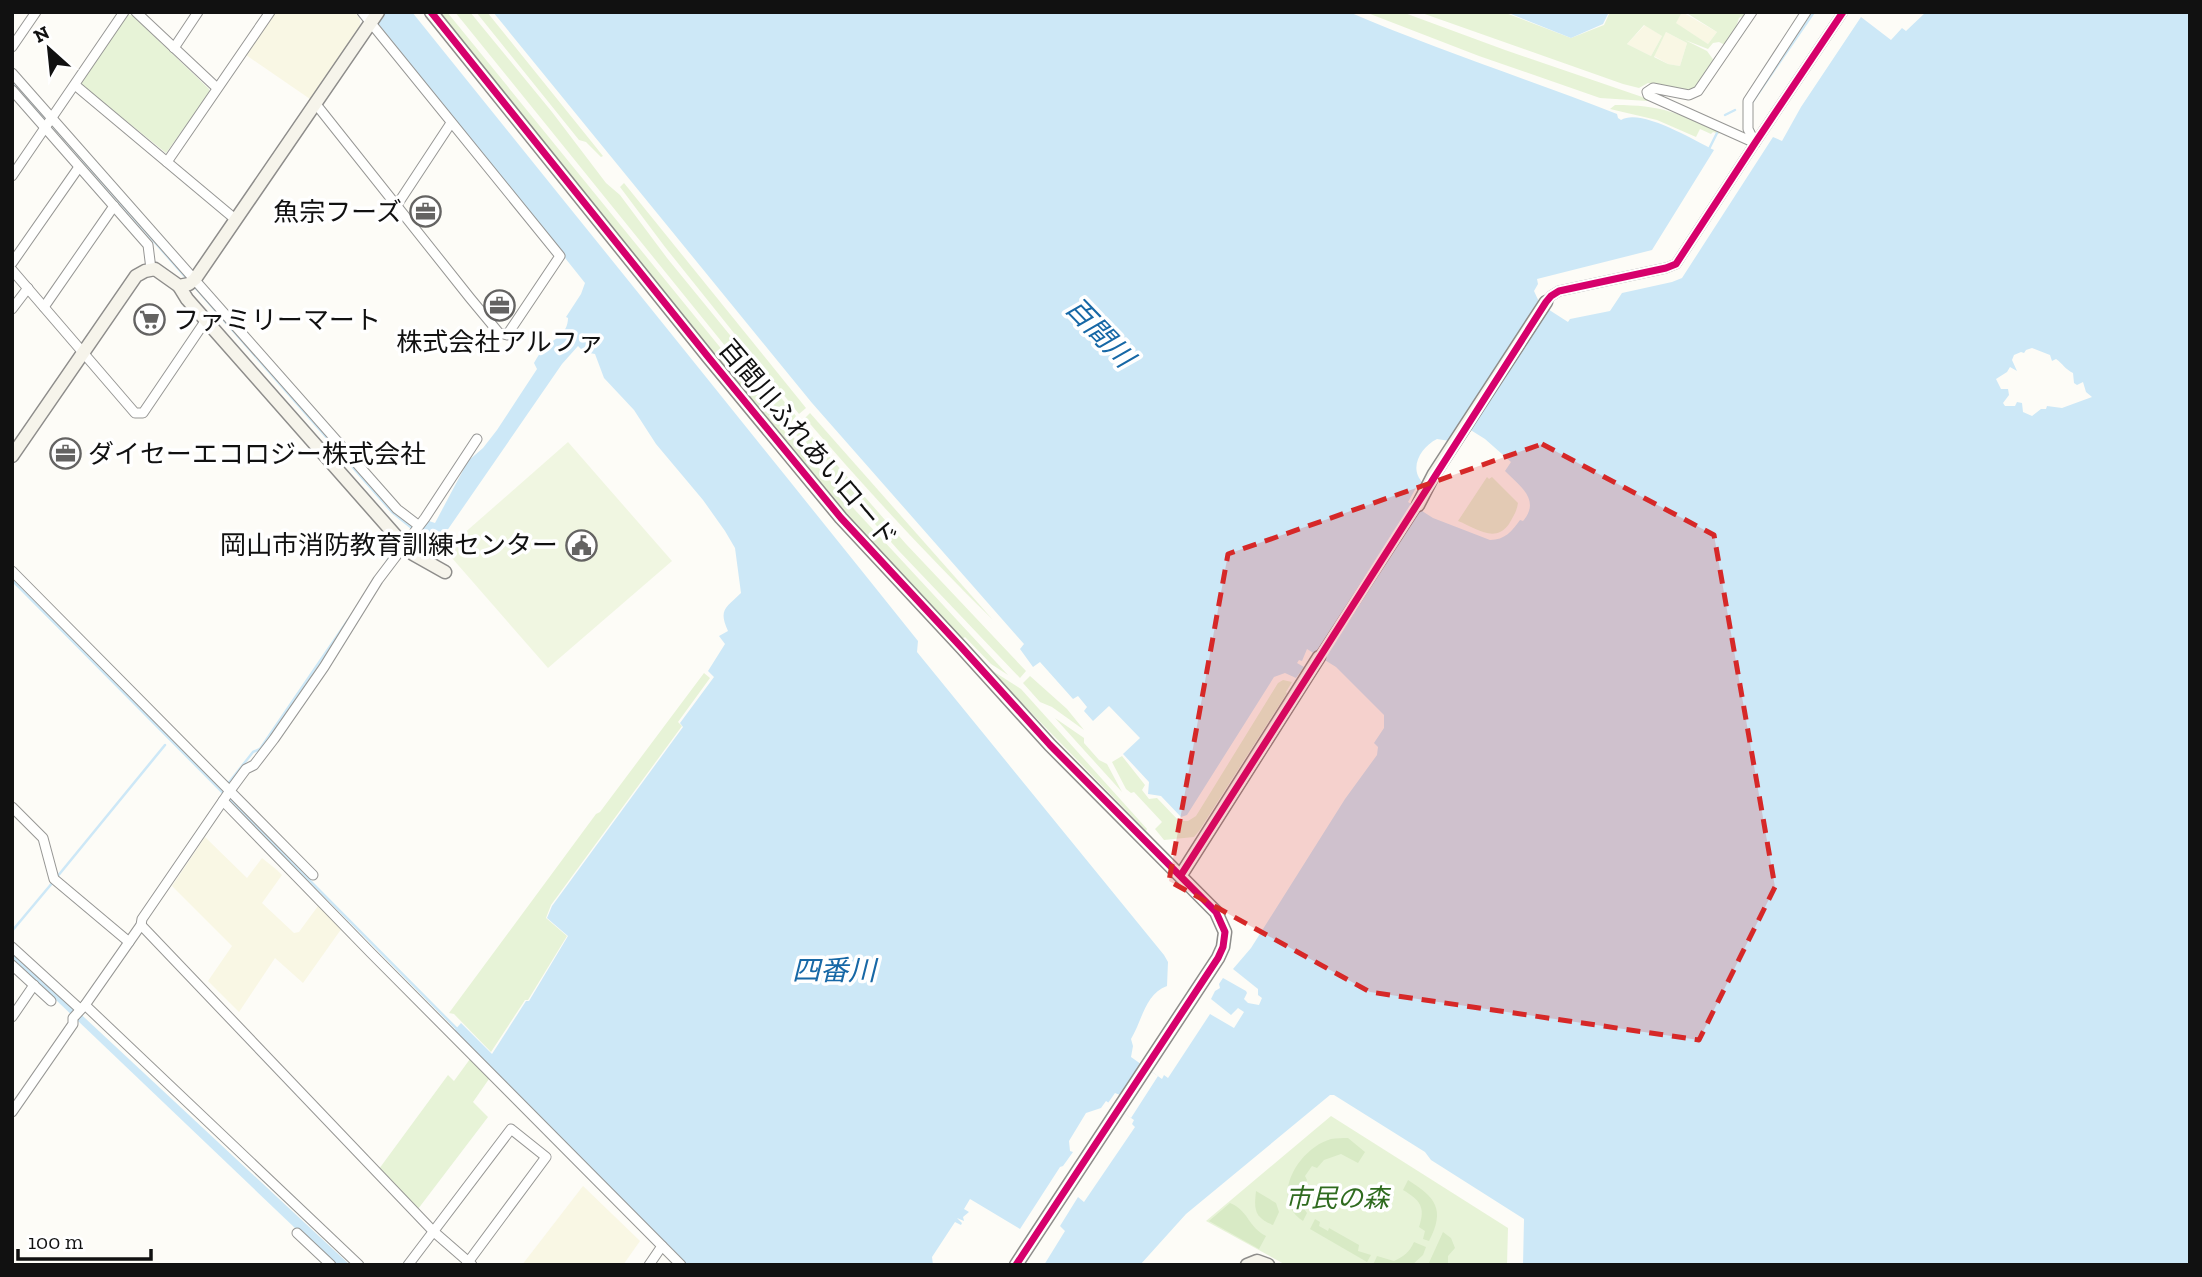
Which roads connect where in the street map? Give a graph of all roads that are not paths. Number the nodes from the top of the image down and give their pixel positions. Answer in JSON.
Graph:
{"nodes":[{"id":1,"x":36,"y":12,"type":"edge"},
{"id":2,"x":124,"y":12,"type":"edge"},
{"id":3,"x":136,"y":12,"type":"edge"},
{"id":4,"x":198,"y":12,"type":"edge"},
{"id":5,"x":270,"y":12,"type":"edge"},
{"id":6,"x":362,"y":12,"type":"edge"},
{"id":7,"x":431,"y":12,"type":"edge"},
{"id":8,"x":1752,"y":12,"type":"edge"},
{"id":9,"x":1806,"y":12,"type":"edge"},
{"id":10,"x":1843,"y":12,"type":"edge"},
{"id":11,"x":374,"y":18,"type":"edge"},
{"id":12,"x":12,"y":47,"type":"edge"},
{"id":13,"x":174,"y":48,"type":"junction"},
{"id":14,"x":12,"y":72,"type":"edge"},
{"id":15,"x":75,"y":85,"type":"junction"},
{"id":16,"x":217,"y":88,"type":"junction"},
{"id":17,"x":12,"y":90,"type":"edge"},
{"id":18,"x":315,"y":103,"type":"junction"},
{"id":19,"x":49,"y":122,"type":"junction"},
{"id":20,"x":451,"y":123,"type":"junction"},
{"id":21,"x":1755,"y":142,"type":"junction"},
{"id":22,"x":167,"y":162,"type":"junction"},
{"id":23,"x":79,"y":167,"type":"junction"},
{"id":24,"x":12,"y":176,"type":"edge"},
{"id":25,"x":397,"y":205,"type":"junction"},
{"id":26,"x":114,"y":206,"type":"junction"},
{"id":27,"x":235,"y":219,"type":"junction"},
{"id":28,"x":12,"y":263,"type":"edge"},
{"id":29,"x":151,"y":269,"type":"junction"},
{"id":30,"x":12,"y":270,"type":"edge"},
{"id":31,"x":189,"y":283,"type":"junction"},
{"id":32,"x":28,"y":288,"type":"junction"},
{"id":33,"x":1546,"y":302,"type":"joint"},
{"id":34,"x":44,"y":307,"type":"junction"},
{"id":35,"x":12,"y":309,"type":"edge"},
{"id":36,"x":206,"y":320,"type":"junction"},
{"id":37,"x":84,"y":351,"type":"junction"},
{"id":38,"x":477,"y":439,"type":"dead end"},
{"id":39,"x":12,"y":456,"type":"edge"},
{"id":40,"x":1418,"y":505,"type":"joint"},
{"id":41,"x":415,"y":528,"type":"junction"},
{"id":42,"x":404,"y":544,"type":"junction"},
{"id":43,"x":12,"y":571,"type":"edge"},
{"id":44,"x":445,"y":572,"type":"dead end"},
{"id":45,"x":1319,"y":657,"type":"joint"},
{"id":46,"x":226,"y":796,"type":"junction"},
{"id":47,"x":12,"y":807,"type":"edge"},
{"id":48,"x":289,"y":860,"type":"junction"},
{"id":49,"x":313,"y":875,"type":"dead end"},
{"id":50,"x":1181,"y":875,"type":"junction"},
{"id":51,"x":141,"y":925,"type":"junction"},
{"id":52,"x":129,"y":942,"type":"junction"},
{"id":53,"x":12,"y":947,"type":"edge"},
{"id":54,"x":12,"y":965,"type":"edge"},
{"id":55,"x":34,"y":985,"type":"junction"},
{"id":56,"x":51,"y":1001,"type":"dead end"},
{"id":57,"x":79,"y":1011,"type":"junction"},
{"id":58,"x":12,"y":1017,"type":"edge"},
{"id":59,"x":12,"y":1112,"type":"edge"},
{"id":60,"x":433,"y":1231,"type":"junction"},
{"id":61,"x":297,"y":1233,"type":"dead end"},
{"id":62,"x":662,"y":1246,"type":"junction"},
{"id":63,"x":468,"y":1264,"type":"edge"},
{"id":64,"x":331,"y":1265,"type":"edge"},
{"id":65,"x":359,"y":1265,"type":"edge"},
{"id":66,"x":408,"y":1265,"type":"edge"},
{"id":67,"x":649,"y":1265,"type":"edge"},
{"id":68,"x":681,"y":1265,"type":"edge"},
{"id":69,"x":1016,"y":1265,"type":"edge"},
{"id":70,"x":1247,"y":1265,"type":"edge"},
{"id":71,"x":1268,"y":1265,"type":"edge"}],
"edges":[{"from":1,"to":12,"type":"street"},
{"from":2,"to":15,"type":"street"},
{"from":3,"to":13,"type":"street"},
{"from":4,"to":13,"type":"street"},
{"from":5,"to":16,"type":"street"},
{"from":6,"to":11,"type":"street"},
{"from":7,"to":50,"type":"street","name":"百間川ふれあいロード"},
{"from":8,"to":21,"type":"street"},
{"from":9,"to":21,"type":"street"},
{"from":10,"to":21,"type":"street"},
{"from":11,"to":18,"type":"street"},
{"from":11,"to":20,"type":"street"},
{"from":13,"to":16,"type":"street"},
{"from":14,"to":19,"type":"street"},
{"from":15,"to":19,"type":"street"},
{"from":15,"to":22,"type":"street"},
{"from":16,"to":22,"type":"street"},
{"from":17,"to":19,"type":"street"},
{"from":18,"to":25,"type":"street"},
{"from":18,"to":27,"type":"street"},
{"from":19,"to":23,"type":"street"},
{"from":19,"to":24,"type":"street"},
{"from":19,"to":31,"type":"street"},
{"from":20,"to":25,"type":"street"},
{"from":20,"to":25,"type":"street"},
{"from":21,"to":33,"type":"street"},
{"from":22,"to":27,"type":"street"},
{"from":23,"to":26,"type":"street"},
{"from":23,"to":28,"type":"street"},
{"from":26,"to":29,"type":"street"},
{"from":26,"to":34,"type":"street"},
{"from":27,"to":31,"type":"street"},
{"from":29,"to":31,"type":"street"},
{"from":29,"to":37,"type":"street"},
{"from":30,"to":32,"type":"street"},
{"from":31,"to":36,"type":"street"},
{"from":31,"to":41,"type":"street"},
{"from":32,"to":34,"type":"street"},
{"from":32,"to":35,"type":"street"},
{"from":33,"to":40,"type":"street"},
{"from":34,"to":37,"type":"street"},
{"from":36,"to":37,"type":"street"},
{"from":36,"to":42,"type":"street"},
{"from":37,"to":39,"type":"street"},
{"from":38,"to":41,"type":"street"},
{"from":40,"to":45,"type":"street"},
{"from":41,"to":42,"type":"street"},
{"from":42,"to":44,"type":"street"},
{"from":42,"to":46,"type":"street"},
{"from":43,"to":46,"type":"street"},
{"from":45,"to":50,"type":"street"},
{"from":46,"to":48,"type":"street"},
{"from":46,"to":51,"type":"street"},
{"from":47,"to":52,"type":"street"},
{"from":48,"to":49,"type":"street"},
{"from":48,"to":62,"type":"street"},
{"from":50,"to":69,"type":"street","name":"百間川ふれあいロード"},
{"from":51,"to":52,"type":"street"},
{"from":51,"to":60,"type":"street"},
{"from":52,"to":57,"type":"street"},
{"from":53,"to":57,"type":"street"},
{"from":54,"to":55,"type":"street"},
{"from":55,"to":56,"type":"street"},
{"from":55,"to":58,"type":"street"},
{"from":57,"to":59,"type":"street"},
{"from":57,"to":65,"type":"street"},
{"from":60,"to":63,"type":"street"},
{"from":60,"to":63,"type":"street"},
{"from":60,"to":66,"type":"street"},
{"from":61,"to":64,"type":"street"},
{"from":62,"to":67,"type":"street"},
{"from":62,"to":68,"type":"street"},
{"from":70,"to":71,"type":"street"}]}
